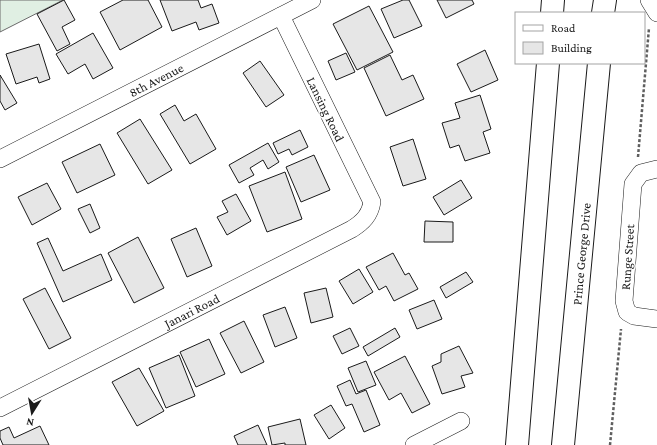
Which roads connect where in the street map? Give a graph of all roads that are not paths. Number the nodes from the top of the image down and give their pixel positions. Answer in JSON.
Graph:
{"nodes":[{"id":1,"x":312,"y":0,"type":"edge"},
{"id":2,"x":553,"y":0,"type":"edge"},
{"id":3,"x":604,"y":0,"type":"edge"},
{"id":4,"x":649,"y":0,"type":"edge"},
{"id":5,"x":552,"y":12,"type":"edge"},
{"id":6,"x":603,"y":12,"type":"edge"},
{"id":7,"x":281,"y":16,"type":"junction"},
{"id":8,"x":653,"y":18,"type":"edge"},
{"id":9,"x":548,"y":64,"type":"edge"},
{"id":10,"x":599,"y":64,"type":"edge"},
{"id":11,"x":0,"y":159,"type":"edge"},
{"id":12,"x":645,"y":167,"type":"edge"},
{"id":13,"x":372,"y":202,"type":"joint"},
{"id":14,"x":657,"y":319,"type":"edge"},
{"id":15,"x":0,"y":408,"type":"edge"},
{"id":16,"x":460,"y":421,"type":"dead end"},
{"id":17,"x":414,"y":445,"type":"edge"},
{"id":18,"x":517,"y":445,"type":"edge"},
{"id":19,"x":563,"y":445,"type":"edge"}],
"edges":[{"from":1,"to":7,"type":"street","name":"8th Avenue"},
{"from":2,"to":5,"type":"main road"},
{"from":3,"to":6,"type":"main road"},
{"from":4,"to":8,"type":"street"},
{"from":7,"to":11,"type":"street","name":"8th Avenue"},
{"from":7,"to":13,"type":"street","name":"Lansing Road"},
{"from":9,"to":18,"type":"main road"},
{"from":10,"to":19,"type":"main road","name":"Prince George Drive"},
{"from":12,"to":14,"type":"street","name":"Runge Street"},
{"from":13,"to":15,"type":"street","name":"Janari Road"},
{"from":16,"to":17,"type":"street"}]}
